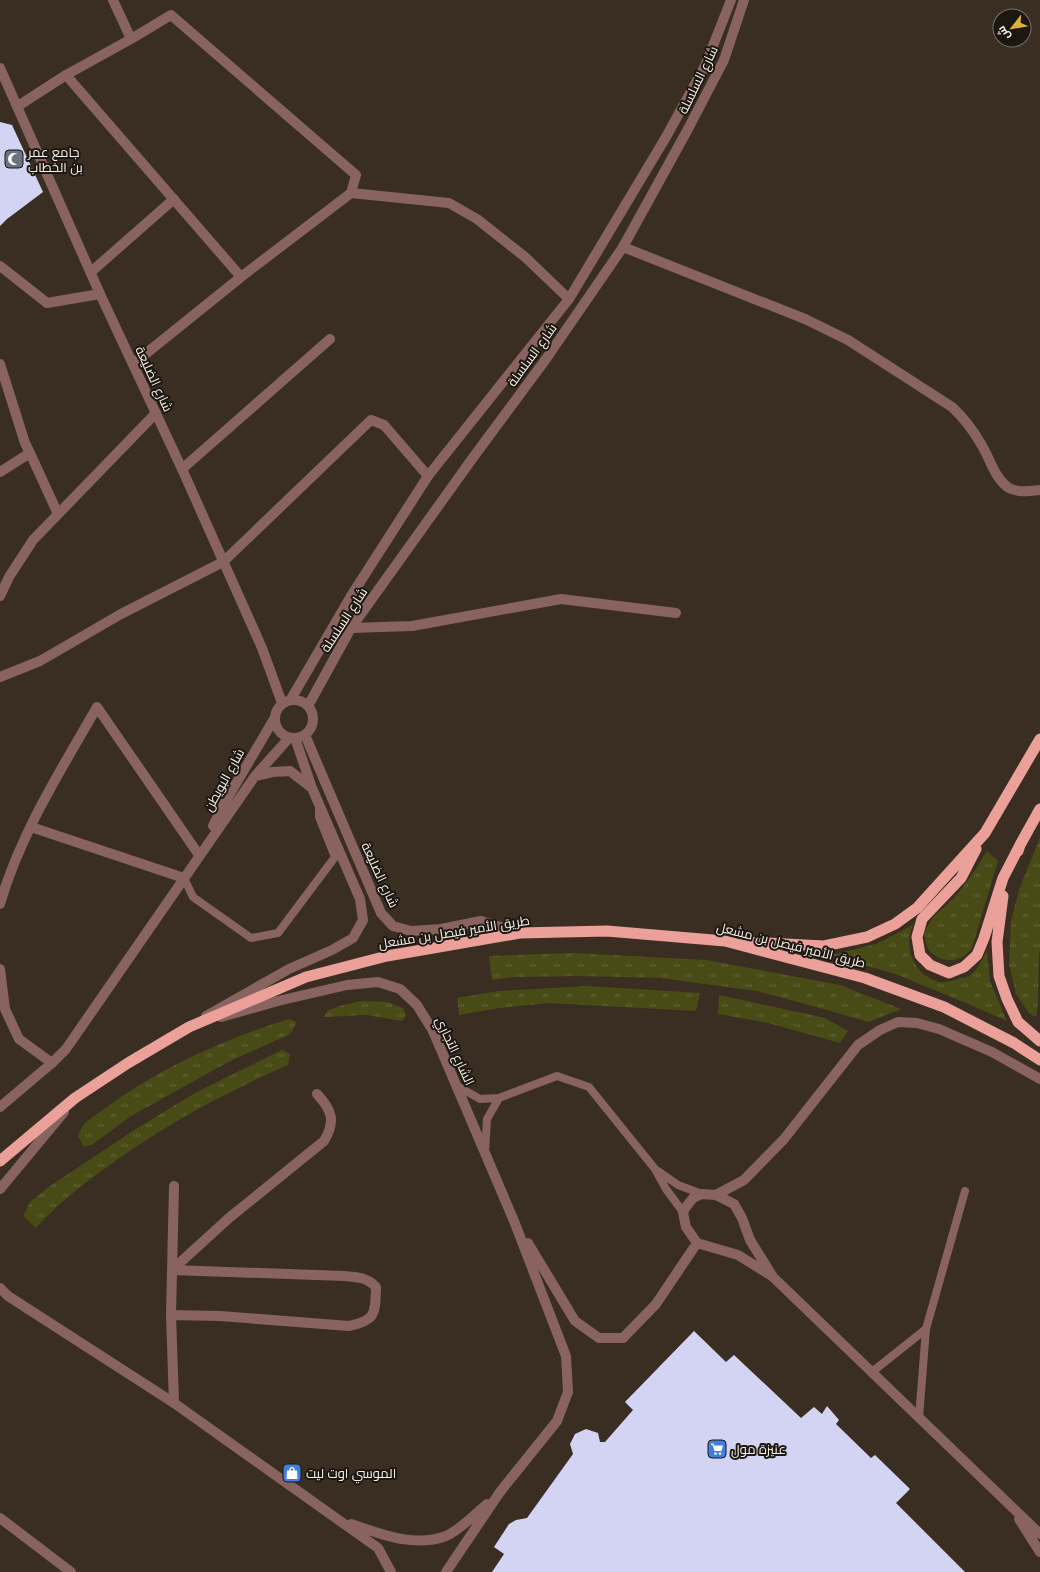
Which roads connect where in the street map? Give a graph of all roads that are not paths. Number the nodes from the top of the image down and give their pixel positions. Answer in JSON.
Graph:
{"nodes":[{"id":1,"x":114,"y":0,"type":"edge"},
{"id":2,"x":731,"y":0,"type":"edge"},
{"id":3,"x":744,"y":0,"type":"edge"},
{"id":4,"x":131,"y":39,"type":"junction"},
{"id":5,"x":0,"y":68,"type":"edge"},
{"id":6,"x":66,"y":74,"type":"junction"},
{"id":7,"x":18,"y":106,"type":"junction"},
{"id":8,"x":350,"y":193,"type":"junction"},
{"id":9,"x":174,"y":199,"type":"junction"},
{"id":10,"x":623,"y":247,"type":"junction"},
{"id":11,"x":0,"y":266,"type":"edge"},
{"id":12,"x":91,"y":272,"type":"junction"},
{"id":13,"x":241,"y":277,"type":"junction"},
{"id":14,"x":100,"y":294,"type":"junction"},
{"id":15,"x":568,"y":299,"type":"junction"},
{"id":16,"x":330,"y":339,"type":"dead end"},
{"id":17,"x":0,"y":364,"type":"edge"},
{"id":18,"x":133,"y":364,"type":"junction"},
{"id":19,"x":156,"y":413,"type":"junction"},
{"id":20,"x":30,"y":453,"type":"junction"},
{"id":21,"x":182,"y":469,"type":"junction"},
{"id":22,"x":0,"y":472,"type":"edge"},
{"id":23,"x":428,"y":476,"type":"junction"},
{"id":24,"x":1040,"y":490,"type":"edge"},
{"id":25,"x":58,"y":514,"type":"junction"},
{"id":26,"x":223,"y":562,"type":"junction"},
{"id":27,"x":0,"y":596,"type":"edge"},
{"id":28,"x":676,"y":613,"type":"dead end"},
{"id":29,"x":351,"y":628,"type":"junction"},
{"id":30,"x":0,"y":677,"type":"edge"},
{"id":31,"x":287,"y":701,"type":"junction"},
{"id":32,"x":308,"y":706,"type":"junction"},
{"id":33,"x":274,"y":719,"type":"junction"},
{"id":34,"x":305,"y":735,"type":"junction"},
{"id":35,"x":292,"y":738,"type":"junction"},
{"id":36,"x":1040,"y":739,"type":"edge"},
{"id":37,"x":254,"y":776,"type":"junction"},
{"id":38,"x":312,"y":788,"type":"junction"},
{"id":39,"x":319,"y":803,"type":"junction"},
{"id":40,"x":1040,"y":809,"type":"edge"},
{"id":41,"x":31,"y":827,"type":"junction"},
{"id":42,"x":985,"y":833,"type":"junction"},
{"id":43,"x":1020,"y":845,"type":"junction"},
{"id":44,"x":199,"y":855,"type":"junction"},
{"id":45,"x":184,"y":878,"type":"junction"},
{"id":46,"x":0,"y":904,"type":"edge"},
{"id":47,"x":520,"y":933,"type":"junction"},
{"id":48,"x":725,"y":941,"type":"junction"},
{"id":49,"x":0,"y":969,"type":"edge"},
{"id":50,"x":189,"y":1027,"type":"junction"},
{"id":51,"x":1040,"y":1041,"type":"edge"},
{"id":52,"x":1040,"y":1060,"type":"edge"},
{"id":53,"x":52,"y":1063,"type":"junction"},
{"id":54,"x":1040,"y":1079,"type":"edge"},
{"id":55,"x":457,"y":1086,"type":"junction"},
{"id":56,"x":317,"y":1094,"type":"dead end"},
{"id":57,"x":75,"y":1098,"type":"junction"},
{"id":58,"x":498,"y":1098,"type":"junction"},
{"id":59,"x":0,"y":1107,"type":"edge"},
{"id":60,"x":485,"y":1152,"type":"junction"},
{"id":61,"x":0,"y":1161,"type":"edge"},
{"id":62,"x":655,"y":1169,"type":"junction"},
{"id":63,"x":174,"y":1186,"type":"dead end"},
{"id":64,"x":0,"y":1189,"type":"edge"},
{"id":65,"x":965,"y":1191,"type":"dead end"},
{"id":66,"x":702,"y":1194,"type":"junction"},
{"id":67,"x":716,"y":1195,"type":"junction"},
{"id":68,"x":683,"y":1212,"type":"junction"},
{"id":69,"x":514,"y":1221,"type":"junction"},
{"id":70,"x":697,"y":1243,"type":"junction"},
{"id":71,"x":172,"y":1270,"type":"junction"},
{"id":72,"x":774,"y":1276,"type":"junction"},
{"id":73,"x":0,"y":1288,"type":"edge"},
{"id":74,"x":171,"y":1315,"type":"junction"},
{"id":75,"x":926,"y":1329,"type":"junction"},
{"id":76,"x":872,"y":1372,"type":"junction"},
{"id":77,"x":174,"y":1403,"type":"junction"},
{"id":78,"x":919,"y":1418,"type":"junction"},
{"id":79,"x":500,"y":1492,"type":"junction"},
{"id":80,"x":1011,"y":1507,"type":"junction"},
{"id":81,"x":0,"y":1518,"type":"edge"},
{"id":82,"x":340,"y":1520,"type":"junction"},
{"id":83,"x":1040,"y":1534,"type":"edge"},
{"id":84,"x":1040,"y":1552,"type":"edge"},
{"id":85,"x":71,"y":1572,"type":"edge"},
{"id":86,"x":392,"y":1572,"type":"edge"},
{"id":87,"x":446,"y":1572,"type":"edge"}],
"edges":[{"from":1,"to":4,"type":"street"},
{"from":2,"to":15,"type":"street","name":"شارع السلسلة"},
{"from":3,"to":10,"type":"street","name":"شارع السلسلة"},
{"from":4,"to":6,"type":"street"},
{"from":4,"to":8,"type":"street"},
{"from":5,"to":7,"type":"street","name":"شارع الضليعة"},
{"from":6,"to":7,"type":"street"},
{"from":6,"to":9,"type":"street"},
{"from":7,"to":12,"type":"street","name":"شارع الضليعة"},
{"from":8,"to":13,"type":"street"},
{"from":8,"to":15,"type":"street"},
{"from":9,"to":12,"type":"street"},
{"from":9,"to":13,"type":"street"},
{"from":10,"to":24,"type":"street"},
{"from":10,"to":29,"type":"street","name":"شارع السلسلة"},
{"from":11,"to":14,"type":"street"},
{"from":12,"to":14,"type":"street","name":"شارع الضليعة"},
{"from":13,"to":18,"type":"street"},
{"from":14,"to":18,"type":"street","name":"شارع الضليعة"},
{"from":15,"to":23,"type":"street","name":"شارع السلسلة"},
{"from":16,"to":21,"type":"street"},
{"from":17,"to":20,"type":"street"},
{"from":18,"to":19,"type":"street","name":"شارع الضليعة"},
{"from":19,"to":21,"type":"street","name":"شارع الضليعة"},
{"from":19,"to":25,"type":"street"},
{"from":20,"to":22,"type":"street"},
{"from":20,"to":25,"type":"street"},
{"from":21,"to":26,"type":"street","name":"شارع الضليعة"},
{"from":23,"to":26,"type":"street"},
{"from":23,"to":31,"type":"street","name":"شارع السلسلة"},
{"from":25,"to":27,"type":"street"},
{"from":26,"to":30,"type":"street"},
{"from":26,"to":31,"type":"street","name":"شارع الضليعة"},
{"from":28,"to":29,"type":"street"},
{"from":29,"to":32,"type":"street","name":"شارع السلسلة"},
{"from":31,"to":32,"type":"street"},
{"from":31,"to":33,"type":"street"},
{"from":32,"to":34,"type":"street"},
{"from":33,"to":35,"type":"street"},
{"from":33,"to":44,"type":"street","name":"شارع البويطن"},
{"from":34,"to":35,"type":"street"},
{"from":34,"to":47,"type":"street","name":"شارع الضليعة"},
{"from":35,"to":37,"type":"street"},
{"from":35,"to":38,"type":"street"},
{"from":36,"to":42,"type":"highway"},
{"from":37,"to":38,"type":"street"},
{"from":37,"to":44,"type":"street"},
{"from":38,"to":39,"type":"street"},
{"from":39,"to":45,"type":"lane"},
{"from":39,"to":50,"type":"street"},
{"from":40,"to":43,"type":"highway"},
{"from":41,"to":44,"type":"street"},
{"from":41,"to":45,"type":"street"},
{"from":41,"to":46,"type":"street"},
{"from":42,"to":43,"type":"highway"},
{"from":42,"to":48,"type":"highway"},
{"from":43,"to":51,"type":"highway"},
{"from":44,"to":45,"type":"street"},
{"from":45,"to":53,"type":"street"},
{"from":47,"to":48,"type":"highway","name":"طريق الأمير فيصل بن مشعل"},
{"from":47,"to":50,"type":"highway","name":"طريق الأمير فيصل بن مشعل"},
{"from":48,"to":52,"type":"highway","name":"طريق الأمير فيصل بن مشعل"},
{"from":49,"to":53,"type":"street"},
{"from":50,"to":55,"type":"street","name":"الشارع التجاري"},
{"from":50,"to":57,"type":"highway","name":"طريق الأمير فيصل بن مشعل"},
{"from":53,"to":59,"type":"street"},
{"from":54,"to":67,"type":"street"},
{"from":55,"to":58,"type":"lane"},
{"from":55,"to":60,"type":"street","name":"الشارع التجاري"},
{"from":56,"to":71,"type":"street"},
{"from":57,"to":61,"type":"highway","name":"طريق الأمير فيصل بن مشعل"},
{"from":57,"to":64,"type":"street"},
{"from":58,"to":60,"type":"lane"},
{"from":58,"to":62,"type":"lane"},
{"from":60,"to":69,"type":"street","name":"الشارع التجاري"},
{"from":62,"to":66,"type":"lane"},
{"from":62,"to":68,"type":"lane"},
{"from":63,"to":71,"type":"street"},
{"from":65,"to":75,"type":"lane"},
{"from":66,"to":67,"type":"street"},
{"from":66,"to":68,"type":"street"},
{"from":67,"to":72,"type":"street"},
{"from":68,"to":70,"type":"street"},
{"from":69,"to":70,"type":"street"},
{"from":69,"to":79,"type":"street"},
{"from":70,"to":72,"type":"street"},
{"from":71,"to":74,"type":"street"},
{"from":71,"to":74,"type":"street"},
{"from":72,"to":76,"type":"street"},
{"from":73,"to":77,"type":"street"},
{"from":74,"to":77,"type":"street"},
{"from":75,"to":76,"type":"lane"},
{"from":75,"to":78,"type":"lane"},
{"from":76,"to":78,"type":"street"},
{"from":77,"to":82,"type":"street"},
{"from":78,"to":80,"type":"street"},
{"from":79,"to":82,"type":"street"},
{"from":79,"to":87,"type":"street"},
{"from":80,"to":83,"type":"street"},
{"from":80,"to":84,"type":"street"},
{"from":81,"to":85,"type":"street"},
{"from":82,"to":86,"type":"street"}]}
